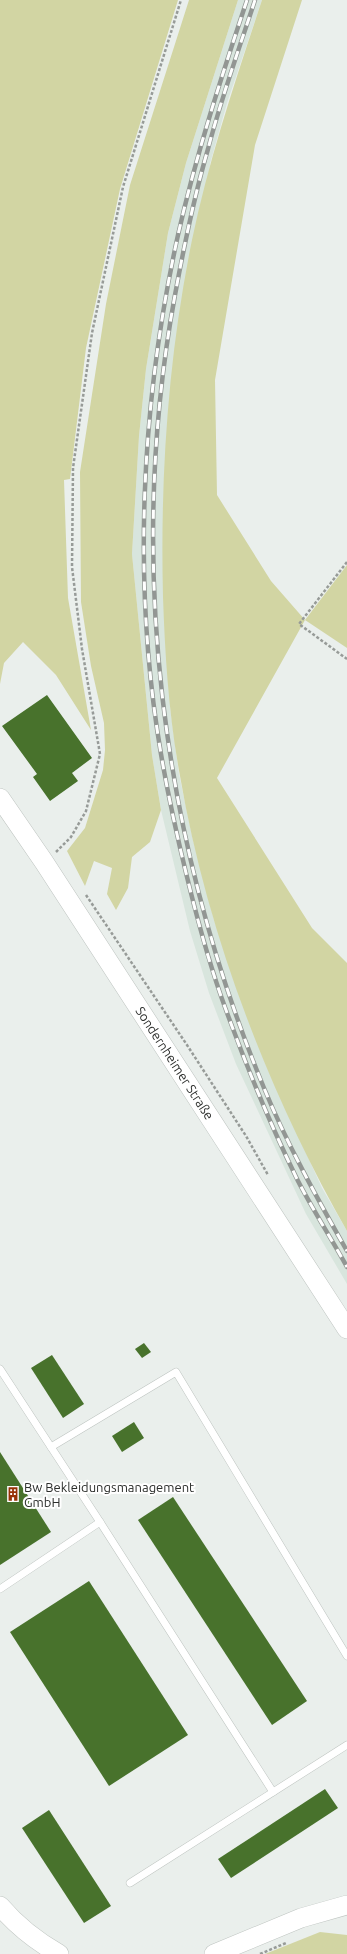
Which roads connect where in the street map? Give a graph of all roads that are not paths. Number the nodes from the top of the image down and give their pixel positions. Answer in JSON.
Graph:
{"nodes":[{"id":1,"x":0,"y":798,"type":"edge"},
{"id":2,"x":347,"y":1329,"type":"edge"},
{"id":3,"x":0,"y":1369,"type":"edge"},
{"id":4,"x":51,"y":1447,"type":"junction"},
{"id":5,"x":100,"y":1522,"type":"junction"},
{"id":6,"x":0,"y":1589,"type":"edge"},
{"id":7,"x":347,"y":1656,"type":"edge"},
{"id":8,"x":347,"y":1745,"type":"edge"},
{"id":9,"x":273,"y":1792,"type":"junction"},
{"id":10,"x":130,"y":1883,"type":"dead end"},
{"id":11,"x":347,"y":1905,"type":"edge"},
{"id":12,"x":0,"y":1906,"type":"edge"},
{"id":13,"x":59,"y":1954,"type":"edge"},
{"id":14,"x":214,"y":1954,"type":"edge"}],
"edges":[{"from":1,"to":2,"type":"main road","name":"Sondernheimer Straße"},
{"from":3,"to":4,"type":"lane"},
{"from":4,"to":5,"type":"lane"},
{"from":4,"to":7,"type":"lane"},
{"from":5,"to":6,"type":"lane"},
{"from":5,"to":9,"type":"lane"},
{"from":8,"to":9,"type":"lane"},
{"from":9,"to":10,"type":"lane"},
{"from":11,"to":14,"type":"main road"},
{"from":12,"to":13,"type":"main road"}]}
